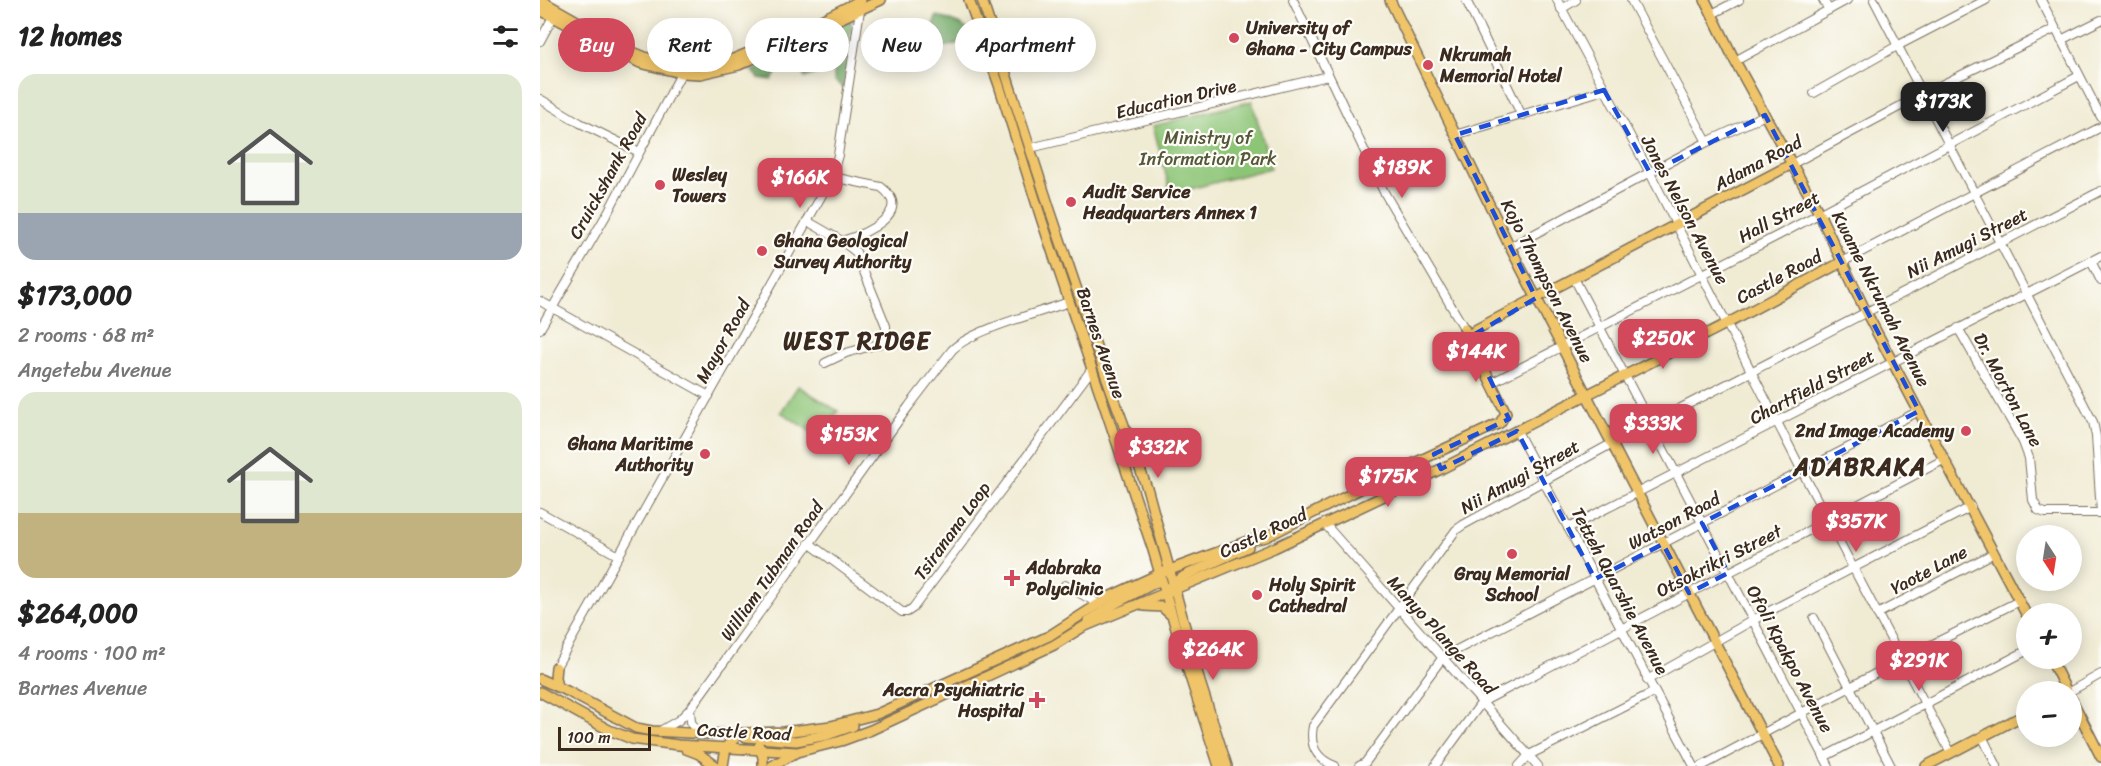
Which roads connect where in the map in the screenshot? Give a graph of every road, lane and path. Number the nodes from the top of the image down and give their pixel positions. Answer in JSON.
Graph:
{"nodes":[{"id":1,"x":540,"y":0,"type":"edge"},
{"id":2,"x":880,"y":0,"type":"edge"},
{"id":3,"x":969,"y":0,"type":"edge"},
{"id":4,"x":982,"y":0,"type":"edge"},
{"id":5,"x":1293,"y":0,"type":"edge"},
{"id":6,"x":1390,"y":0,"type":"edge"},
{"id":7,"x":1466,"y":0,"type":"edge"},
{"id":8,"x":1557,"y":0,"type":"edge"},
{"id":9,"x":1576,"y":0,"type":"edge"},
{"id":10,"x":1631,"y":0,"type":"edge"},
{"id":11,"x":1704,"y":0,"type":"edge"},
{"id":12,"x":1739,"y":0,"type":"edge"},
{"id":13,"x":1823,"y":0,"type":"edge"},
{"id":14,"x":1847,"y":0,"type":"edge"},
{"id":15,"x":1874,"y":0,"type":"edge"},
{"id":16,"x":1986,"y":0,"type":"edge"},
{"id":17,"x":2041,"y":0,"type":"edge"},
{"id":18,"x":859,"y":3,"type":"edge"},
{"id":19,"x":1561,"y":9,"type":"junction"},
{"id":20,"x":540,"y":10,"type":"edge"},
{"id":21,"x":1829,"y":10,"type":"junction"},
{"id":22,"x":1712,"y":14,"type":"junction"},
{"id":23,"x":553,"y":17,"type":"junction"},
{"id":24,"x":2101,"y":21,"type":"edge"},
{"id":25,"x":2055,"y":29,"type":"junction"},
{"id":26,"x":2061,"y":40,"type":"junction"},
{"id":27,"x":540,"y":41,"type":"edge"},
{"id":28,"x":1897,"y":46,"type":"junction"},
{"id":29,"x":647,"y":58,"type":"edge"},
{"id":30,"x":733,"y":60,"type":"edge"},
{"id":31,"x":1735,"y":61,"type":"junction"},
{"id":32,"x":647,"y":64,"type":"edge"},
{"id":33,"x":681,"y":72,"type":"edge"},
{"id":34,"x":1328,"y":76,"type":"junction"},
{"id":35,"x":2079,"y":76,"type":"junction"},
{"id":36,"x":1604,"y":90,"type":"junction"},
{"id":37,"x":1814,"y":93,"type":"dead end"},
{"id":38,"x":1923,"y":94,"type":"junction"},
{"id":39,"x":540,"y":99,"type":"edge"},
{"id":40,"x":1765,"y":115,"type":"junction"},
{"id":41,"x":1522,"y":116,"type":"junction"},
{"id":42,"x":2101,"y":117,"type":"edge"},
{"id":43,"x":2101,"y":127,"type":"edge"},
{"id":44,"x":1455,"y":135,"type":"junction"},
{"id":45,"x":1707,"y":142,"type":"junction"},
{"id":46,"x":1948,"y":144,"type":"junction"},
{"id":47,"x":1030,"y":148,"type":"junction"},
{"id":48,"x":639,"y":152,"type":"junction"},
{"id":49,"x":1792,"y":165,"type":"junction"},
{"id":50,"x":1650,"y":173,"type":"junction"},
{"id":51,"x":832,"y":177,"type":"junction"},
{"id":52,"x":2101,"y":191,"type":"edge"},
{"id":53,"x":1975,"y":194,"type":"junction"},
{"id":54,"x":1818,"y":213,"type":"junction"},
{"id":55,"x":807,"y":221,"type":"junction"},
{"id":56,"x":1675,"y":225,"type":"junction"},
{"id":57,"x":842,"y":241,"type":"junction"},
{"id":58,"x":2000,"y":244,"type":"junction"},
{"id":59,"x":1510,"y":247,"type":"junction"},
{"id":60,"x":2101,"y":256,"type":"edge"},
{"id":61,"x":2091,"y":261,"type":"junction"},
{"id":62,"x":1842,"y":262,"type":"junction"},
{"id":63,"x":1701,"y":274,"type":"junction"},
{"id":64,"x":1574,"y":278,"type":"junction"},
{"id":65,"x":2101,"y":281,"type":"edge"},
{"id":66,"x":2026,"y":295,"type":"junction"},
{"id":67,"x":1536,"y":298,"type":"junction"},
{"id":68,"x":540,"y":301,"type":"edge"},
{"id":69,"x":1069,"y":302,"type":"junction"},
{"id":70,"x":552,"y":308,"type":"junction"},
{"id":71,"x":1866,"y":312,"type":"junction"},
{"id":72,"x":1728,"y":323,"type":"junction"},
{"id":73,"x":1464,"y":328,"type":"junction"},
{"id":74,"x":1477,"y":328,"type":"junction"},
{"id":75,"x":1600,"y":328,"type":"junction"},
{"id":76,"x":1958,"y":328,"type":"junction"},
{"id":77,"x":540,"y":329,"type":"edge"},
{"id":78,"x":1470,"y":340,"type":"junction"},
{"id":79,"x":1562,"y":346,"type":"junction"},
{"id":80,"x":1893,"y":362,"type":"junction"},
{"id":81,"x":825,"y":363,"type":"dead end"},
{"id":82,"x":1092,"y":369,"type":"junction"},
{"id":83,"x":1752,"y":372,"type":"junction"},
{"id":84,"x":1624,"y":375,"type":"junction"},
{"id":85,"x":1491,"y":382,"type":"junction"},
{"id":86,"x":1587,"y":395,"type":"junction"},
{"id":87,"x":709,"y":396,"type":"junction"},
{"id":88,"x":1919,"y":411,"type":"junction"},
{"id":89,"x":1778,"y":422,"type":"junction"},
{"id":90,"x":1651,"y":423,"type":"junction"},
{"id":91,"x":1517,"y":431,"type":"junction"},
{"id":92,"x":1613,"y":443,"type":"junction"},
{"id":93,"x":1434,"y":454,"type":"junction"},
{"id":94,"x":1945,"y":459,"type":"junction"},
{"id":95,"x":1441,"y":469,"type":"junction"},
{"id":96,"x":1802,"y":471,"type":"junction"},
{"id":97,"x":1676,"y":474,"type":"junction"},
{"id":98,"x":1543,"y":481,"type":"junction"},
{"id":99,"x":1638,"y":492,"type":"junction"},
{"id":100,"x":1971,"y":507,"type":"junction"},
{"id":101,"x":540,"y":512,"type":"edge"},
{"id":102,"x":2101,"y":513,"type":"edge"},
{"id":103,"x":1828,"y":521,"type":"junction"},
{"id":104,"x":1324,"y":523,"type":"junction"},
{"id":105,"x":1702,"y":523,"type":"junction"},
{"id":106,"x":1568,"y":528,"type":"junction"},
{"id":107,"x":1266,"y":537,"type":"junction"},
{"id":108,"x":809,"y":543,"type":"junction"},
{"id":109,"x":1663,"y":544,"type":"junction"},
{"id":110,"x":1153,"y":550,"type":"junction"},
{"id":111,"x":1165,"y":551,"type":"junction"},
{"id":112,"x":1994,"y":553,"type":"junction"},
{"id":113,"x":619,"y":556,"type":"junction"},
{"id":114,"x":1186,"y":564,"type":"junction"},
{"id":115,"x":1855,"y":569,"type":"junction"},
{"id":116,"x":1728,"y":573,"type":"junction"},
{"id":117,"x":1164,"y":576,"type":"junction"},
{"id":118,"x":1594,"y":579,"type":"junction"},
{"id":119,"x":1189,"y":584,"type":"junction"},
{"id":120,"x":1065,"y":585,"type":"dead end"},
{"id":121,"x":1135,"y":585,"type":"junction"},
{"id":122,"x":1171,"y":588,"type":"junction"},
{"id":123,"x":1689,"y":593,"type":"junction"},
{"id":124,"x":2019,"y":601,"type":"joint"},
{"id":125,"x":1099,"y":604,"type":"junction"},
{"id":126,"x":1132,"y":608,"type":"junction"},
{"id":127,"x":1398,"y":608,"type":"junction"},
{"id":128,"x":1181,"y":610,"type":"junction"},
{"id":129,"x":1877,"y":614,"type":"junction"},
{"id":130,"x":1173,"y":618,"type":"junction"},
{"id":131,"x":1814,"y":618,"type":"dead end"},
{"id":132,"x":1753,"y":621,"type":"junction"},
{"id":133,"x":1083,"y":627,"type":"junction"},
{"id":134,"x":1621,"y":630,"type":"junction"},
{"id":135,"x":1714,"y":641,"type":"junction"},
{"id":136,"x":2016,"y":656,"type":"edge"},
{"id":137,"x":1443,"y":657,"type":"junction"},
{"id":138,"x":1901,"y":660,"type":"junction"},
{"id":139,"x":556,"y":667,"type":"junction"},
{"id":140,"x":2101,"y":674,"type":"edge"},
{"id":141,"x":540,"y":677,"type":"edge"},
{"id":142,"x":1647,"y":680,"type":"junction"},
{"id":143,"x":2082,"y":684,"type":"edge"},
{"id":144,"x":557,"y":687,"type":"junction"},
{"id":145,"x":1850,"y":687,"type":"junction"},
{"id":146,"x":540,"y":692,"type":"edge"},
{"id":147,"x":1654,"y":692,"type":"junction"},
{"id":148,"x":1482,"y":702,"type":"junction"},
{"id":149,"x":1925,"y":704,"type":"junction"},
{"id":150,"x":690,"y":709,"type":"junction"},
{"id":151,"x":1802,"y":712,"type":"junction"},
{"id":152,"x":877,"y":714,"type":"junction"},
{"id":153,"x":2016,"y":720,"type":"edge"},
{"id":154,"x":2082,"y":720,"type":"edge"},
{"id":155,"x":660,"y":731,"type":"junction"},
{"id":156,"x":1873,"y":732,"type":"junction"},
{"id":157,"x":704,"y":734,"type":"junction"},
{"id":158,"x":1764,"y":734,"type":"junction"},
{"id":159,"x":737,"y":736,"type":"junction"},
{"id":160,"x":752,"y":738,"type":"junction"},
{"id":161,"x":1983,"y":738,"type":"junction"},
{"id":162,"x":678,"y":746,"type":"junction"},
{"id":163,"x":726,"y":747,"type":"junction"},
{"id":164,"x":761,"y":750,"type":"junction"},
{"id":165,"x":797,"y":752,"type":"junction"},
{"id":166,"x":1951,"y":753,"type":"junction"},
{"id":167,"x":1529,"y":755,"type":"junction"},
{"id":168,"x":1824,"y":757,"type":"junction"},
{"id":169,"x":2101,"y":758,"type":"edge"},
{"id":170,"x":716,"y":766,"type":"edge"},
{"id":171,"x":723,"y":766,"type":"edge"},
{"id":172,"x":763,"y":766,"type":"edge"},
{"id":173,"x":772,"y":766,"type":"edge"},
{"id":174,"x":1219,"y":766,"type":"edge"},
{"id":175,"x":1227,"y":766,"type":"edge"},
{"id":176,"x":1335,"y":766,"type":"edge"},
{"id":177,"x":1359,"y":766,"type":"edge"},
{"id":178,"x":1435,"y":766,"type":"edge"},
{"id":179,"x":1519,"y":766,"type":"edge"},
{"id":180,"x":1538,"y":766,"type":"edge"},
{"id":181,"x":1694,"y":766,"type":"edge"},
{"id":182,"x":1702,"y":766,"type":"edge"},
{"id":183,"x":1779,"y":766,"type":"edge"},
{"id":184,"x":1830,"y":766,"type":"edge"},
{"id":185,"x":1891,"y":766,"type":"edge"},
{"id":186,"x":1926,"y":766,"type":"edge"},
{"id":187,"x":1997,"y":766,"type":"edge"}],
"edges":[{"from":1,"to":29,"type":"main road"},
{"from":2,"to":18,"type":"main road"},
{"from":3,"to":69,"type":"main road","name":"Barnes Avenue"},
{"from":4,"to":47,"type":"main road","name":"Barnes Avenue"},
{"from":5,"to":34,"type":"street"},
{"from":6,"to":44,"type":"main road","name":"Kojo Thompson Avenue"},
{"from":7,"to":41,"type":"street"},
{"from":8,"to":19,"type":"street","name":"Jones Nelson Avenue"},
{"from":9,"to":19,"type":"street"},
{"from":10,"to":45,"type":"street"},
{"from":11,"to":22,"type":"main road","name":"Kwame Nkrumah Avenue"},
{"from":12,"to":22,"type":"street"},
{"from":13,"to":21,"type":"street"},
{"from":14,"to":21,"type":"street"},
{"from":15,"to":28,"type":"street"},
{"from":16,"to":28,"type":"street"},
{"from":17,"to":25,"type":"street"},
{"from":18,"to":30,"type":"main road"},
{"from":18,"to":51,"type":"street","name":"Mayor Road"},
{"from":19,"to":36,"type":"street","name":"Jones Nelson Avenue"},
{"from":20,"to":23,"type":"main road"},
{"from":21,"to":31,"type":"street"},
{"from":22,"to":31,"type":"main road","name":"Kwame Nkrumah Avenue"},
{"from":23,"to":27,"type":"street"},
{"from":23,"to":32,"type":"main road"},
{"from":24,"to":26,"type":"street"},
{"from":25,"to":26,"type":"street"},
{"from":25,"to":38,"type":"street","name":"Adama Road"},
{"from":26,"to":35,"type":"street"},
{"from":28,"to":37,"type":"street"},
{"from":28,"to":38,"type":"street"},
{"from":31,"to":40,"type":"main road","name":"Kwame Nkrumah Avenue"},
{"from":33,"to":48,"type":"street","name":"Cruickshank Road"},
{"from":34,"to":47,"type":"street","name":"Education Drive"},
{"from":34,"to":73,"type":"street"},
{"from":35,"to":42,"type":"street"},
{"from":35,"to":46,"type":"street","name":"Hall Street"},
{"from":36,"to":41,"type":"street"},
{"from":36,"to":50,"type":"street","name":"Jones Nelson Avenue"},
{"from":38,"to":46,"type":"street"},
{"from":38,"to":49,"type":"street","name":"Adama Road"},
{"from":39,"to":48,"type":"street"},
{"from":40,"to":45,"type":"street"},
{"from":40,"to":49,"type":"main road","name":"Kwame Nkrumah Avenue"},
{"from":41,"to":44,"type":"street"},
{"from":43,"to":53,"type":"street","name":"Castle Road"},
{"from":44,"to":59,"type":"main road","name":"Kojo Thompson Avenue"},
{"from":45,"to":50,"type":"street"},
{"from":46,"to":53,"type":"street"},
{"from":46,"to":54,"type":"street","name":"Hall Street"},
{"from":47,"to":111,"type":"main road","name":"Barnes Avenue"},
{"from":48,"to":70,"type":"street","name":"Cruickshank Road"},
{"from":49,"to":54,"type":"main road","name":"Kwame Nkrumah Avenue"},
{"from":49,"to":56,"type":"main road","name":"Adama Road"},
{"from":50,"to":56,"type":"street","name":"Jones Nelson Avenue"},
{"from":50,"to":59,"type":"street"},
{"from":51,"to":55,"type":"street","name":"Mayor Road"},
{"from":51,"to":57,"type":"street"},
{"from":52,"to":58,"type":"street","name":"Nii Amugi Street"},
{"from":53,"to":58,"type":"street"},
{"from":53,"to":62,"type":"street","name":"Castle Road"},
{"from":54,"to":62,"type":"main road","name":"Kwame Nkrumah Avenue"},
{"from":54,"to":63,"type":"street","name":"Hall Street"},
{"from":55,"to":57,"type":"street"},
{"from":55,"to":87,"type":"street","name":"Mayor Road"},
{"from":56,"to":63,"type":"street","name":"Jones Nelson Avenue"},
{"from":56,"to":64,"type":"main road","name":"Adama Road"},
{"from":57,"to":81,"type":"street"},
{"from":58,"to":66,"type":"street"},
{"from":58,"to":71,"type":"street","name":"Nii Amugi Street"},
{"from":59,"to":67,"type":"main road","name":"Kojo Thompson Avenue"},
{"from":60,"to":61,"type":"street","name":"Chartfield Street"},
{"from":61,"to":65,"type":"street"},
{"from":61,"to":66,"type":"street","name":"Chartfield Street"},
{"from":62,"to":71,"type":"main road","name":"Kwame Nkrumah Avenue"},
{"from":62,"to":72,"type":"main road","name":"Castle Road"},
{"from":63,"to":72,"type":"street","name":"Jones Nelson Avenue"},
{"from":63,"to":75,"type":"street","name":"Hall Street"},
{"from":64,"to":67,"type":"main road","name":"Adama Road"},
{"from":64,"to":75,"type":"street","name":"Ofoli Kpakpo Avenue"},
{"from":66,"to":76,"type":"street","name":"Chartfield Street"},
{"from":66,"to":102,"type":"street"},
{"from":67,"to":74,"type":"main road","name":"Adama Road"},
{"from":67,"to":79,"type":"main road","name":"Kojo Thompson Avenue"},
{"from":68,"to":70,"type":"street"},
{"from":69,"to":82,"type":"main road","name":"Barnes Avenue"},
{"from":69,"to":108,"type":"street","name":"William Tubman Road"},
{"from":70,"to":77,"type":"street","name":"Cruickshank Road"},
{"from":70,"to":87,"type":"street"},
{"from":71,"to":80,"type":"main road","name":"Kwame Nkrumah Avenue"},
{"from":71,"to":83,"type":"street","name":"Nii Amugi Street"},
{"from":72,"to":83,"type":"street","name":"Jones Nelson Avenue"},
{"from":72,"to":84,"type":"main road","name":"Castle Road"},
{"from":73,"to":74,"type":"main road","name":"Adama Road"},
{"from":73,"to":78,"type":"main road"},
{"from":74,"to":78,"type":"main road"},
{"from":75,"to":79,"type":"street","name":"Hall Street"},
{"from":75,"to":84,"type":"street","name":"Ofoli Kpakpo Avenue"},
{"from":76,"to":80,"type":"street","name":"Chartfield Street"},
{"from":76,"to":102,"type":"street","name":"Dr. Morton Lane"},
{"from":78,"to":85,"type":"main road"},
{"from":79,"to":85,"type":"street","name":"Hall Street"},
{"from":79,"to":86,"type":"main road","name":"Kojo Thompson Avenue"},
{"from":80,"to":88,"type":"main road","name":"Kwame Nkrumah Avenue"},
{"from":80,"to":89,"type":"street","name":"Chartfield Street"},
{"from":82,"to":108,"type":"street","name":"Tsiranana Loop"},
{"from":82,"to":110,"type":"main road","name":"Barnes Avenue"},
{"from":83,"to":89,"type":"street","name":"Jones Nelson Avenue"},
{"from":83,"to":90,"type":"street","name":"Nii Amugi Street"},
{"from":84,"to":86,"type":"main road","name":"Castle Road"},
{"from":84,"to":90,"type":"street","name":"Ofoli Kpakpo Avenue"},
{"from":85,"to":93,"type":"main road","name":"Castle Road"},
{"from":86,"to":91,"type":"main road","name":"Castle Road"},
{"from":86,"to":92,"type":"main road","name":"Kojo Thompson Avenue"},
{"from":87,"to":113,"type":"street","name":"Mayor Road"},
{"from":88,"to":94,"type":"main road","name":"Kwame Nkrumah Avenue"},
{"from":88,"to":96,"type":"street","name":"Watson Road"},
{"from":89,"to":96,"type":"street","name":"Jones Nelson Avenue"},
{"from":89,"to":97,"type":"street","name":"Chartfield Street"},
{"from":90,"to":92,"type":"street","name":"Nii Amugi Street"},
{"from":90,"to":97,"type":"street","name":"Ofoli Kpakpo Avenue"},
{"from":91,"to":95,"type":"main road","name":"Castle Road"},
{"from":91,"to":98,"type":"street","name":"Tetteh Quarshie Avenue"},
{"from":92,"to":98,"type":"street","name":"Nii Amugi Street"},
{"from":92,"to":99,"type":"main road","name":"Kojo Thompson Avenue"},
{"from":93,"to":95,"type":"main road"},
{"from":93,"to":107,"type":"main road","name":"Castle Road"},
{"from":94,"to":100,"type":"main road","name":"Kwame Nkrumah Avenue"},
{"from":94,"to":103,"type":"street","name":"Otsokrikri Street"},
{"from":95,"to":104,"type":"main road","name":"Castle Road"},
{"from":96,"to":103,"type":"street","name":"Jones Nelson Avenue"},
{"from":96,"to":105,"type":"street","name":"Watson Road"},
{"from":97,"to":99,"type":"street","name":"Chartfield Street"},
{"from":97,"to":105,"type":"street","name":"Ofoli Kpakpo Avenue"},
{"from":98,"to":106,"type":"street","name":"Tetteh Quarshie Avenue"},
{"from":98,"to":127,"type":"street","name":"Nii Amugi Street"},
{"from":99,"to":106,"type":"street","name":"Chartfield Street"},
{"from":99,"to":109,"type":"main road","name":"Kojo Thompson Avenue"},
{"from":100,"to":112,"type":"main road","name":"Kwame Nkrumah Avenue"},
{"from":100,"to":115,"type":"street"},
{"from":101,"to":113,"type":"street"},
{"from":103,"to":115,"type":"street","name":"Jones Nelson Avenue"},
{"from":103,"to":116,"type":"street","name":"Otsokrikri Street"},
{"from":104,"to":119,"type":"main road","name":"Castle Road"},
{"from":104,"to":127,"type":"street","name":"Manyo Plange Road"},
{"from":105,"to":109,"type":"street","name":"Watson Road"},
{"from":105,"to":116,"type":"street","name":"Ofoli Kpakpo Avenue"},
{"from":106,"to":118,"type":"street","name":"Tetteh Quarshie Avenue"},
{"from":107,"to":114,"type":"main road","name":"Castle Road"},
{"from":107,"to":122,"type":"main road"},
{"from":108,"to":150,"type":"street","name":"William Tubman Road"},
{"from":109,"to":118,"type":"street","name":"Watson Road"},
{"from":109,"to":123,"type":"main road","name":"Kojo Thompson Avenue"},
{"from":110,"to":117,"type":"main road","name":"Barnes Avenue"},
{"from":110,"to":121,"type":"main road"},
{"from":111,"to":114,"type":"main road"},
{"from":111,"to":117,"type":"main road","name":"Barnes Avenue"},
{"from":112,"to":124,"type":"main road","name":"Kwame Nkrumah Avenue"},
{"from":112,"to":129,"type":"street","name":"Yaote Lane"},
{"from":113,"to":139,"type":"street","name":"Mayor Road"},
{"from":114,"to":117,"type":"main road","name":"Castle Road"},
{"from":115,"to":129,"type":"street","name":"Jones Nelson Avenue"},
{"from":115,"to":132,"type":"street"},
{"from":116,"to":123,"type":"street","name":"Otsokrikri Street"},
{"from":116,"to":132,"type":"street","name":"Ofoli Kpakpo Avenue"},
{"from":117,"to":121,"type":"main road","name":"Castle Road"},
{"from":117,"to":122,"type":"main road","name":"Barnes Avenue"},
{"from":117,"to":122,"type":"main road","name":"Barnes Avenue"},
{"from":117,"to":133,"type":"main road"},
{"from":118,"to":134,"type":"street","name":"Tetteh Quarshie Avenue"},
{"from":118,"to":137,"type":"street","name":"Watson Road"},
{"from":119,"to":122,"type":"main road","name":"Castle Road"},
{"from":119,"to":128,"type":"main road"},
{"from":120,"to":125,"type":"street"},
{"from":121,"to":125,"type":"main road","name":"Castle Road"},
{"from":122,"to":126,"type":"main road","name":"Castle Road"},
{"from":122,"to":128,"type":"main road","name":"Barnes Avenue"},
{"from":122,"to":130,"type":"main road","name":"Barnes Avenue"},
{"from":123,"to":134,"type":"street","name":"Otsokrikri Street"},
{"from":123,"to":135,"type":"main road","name":"Kojo Thompson Avenue"},
{"from":124,"to":138,"type":"street"},
{"from":125,"to":152,"type":"main road","name":"Castle Road"},
{"from":126,"to":130,"type":"main road"},
{"from":126,"to":133,"type":"main road","name":"Castle Road"},
{"from":127,"to":137,"type":"street","name":"Manyo Plange Road"},
{"from":127,"to":176,"type":"street","name":"Nii Amugi Street"},
{"from":128,"to":175,"type":"main road","name":"Barnes Avenue"},
{"from":129,"to":138,"type":"street","name":"Jones Nelson Avenue"},
{"from":130,"to":174,"type":"main road","name":"Barnes Avenue"},
{"from":131,"to":145,"type":"street"},
{"from":132,"to":135,"type":"street"},
{"from":132,"to":151,"type":"street","name":"Ofoli Kpakpo Avenue"},
{"from":133,"to":165,"type":"main road","name":"Castle Road"},
{"from":134,"to":142,"type":"street","name":"Tetteh Quarshie Avenue"},
{"from":134,"to":148,"type":"street","name":"Otsokrikri Street"},
{"from":135,"to":142,"type":"street"},
{"from":135,"to":158,"type":"main road","name":"Kojo Thompson Avenue"},
{"from":136,"to":149,"type":"street"},
{"from":137,"to":148,"type":"street","name":"Manyo Plange Road"},
{"from":137,"to":177,"type":"street"},
{"from":138,"to":145,"type":"street"},
{"from":138,"to":149,"type":"street","name":"Jones Nelson Avenue"},
{"from":139,"to":141,"type":"main road"},
{"from":139,"to":144,"type":"main road"},
{"from":140,"to":143,"type":"street"},
{"from":141,"to":144,"type":"main road","name":"Castle Road"},
{"from":142,"to":147,"type":"street","name":"Tetteh Quarshie Avenue"},
{"from":144,"to":155,"type":"main road","name":"Castle Road"},
{"from":145,"to":151,"type":"street"},
{"from":145,"to":156,"type":"street"},
{"from":146,"to":162,"type":"main road","name":"Castle Road"},
{"from":147,"to":167,"type":"street"},
{"from":147,"to":181,"type":"street","name":"Tetteh Quarshie Avenue"},
{"from":148,"to":167,"type":"street","name":"Manyo Plange Road"},
{"from":148,"to":178,"type":"street","name":"Otsokrikri Street"},
{"from":149,"to":156,"type":"street"},
{"from":149,"to":166,"type":"street","name":"Jones Nelson Avenue"},
{"from":150,"to":155,"type":"street","name":"William Tubman Road"},
{"from":150,"to":157,"type":"street"},
{"from":151,"to":158,"type":"street"},
{"from":151,"to":168,"type":"street","name":"Ofoli Kpakpo Avenue"},
{"from":152,"to":157,"type":"main road","name":"Castle Road"},
{"from":152,"to":160,"type":"main road"},
{"from":153,"to":161,"type":"main road"},
{"from":154,"to":169,"type":"main road"},
{"from":155,"to":157,"type":"main road","name":"Castle Road"},
{"from":156,"to":168,"type":"street"},
{"from":156,"to":185,"type":"street"},
{"from":157,"to":159,"type":"main road"},
{"from":158,"to":182,"type":"street"},
{"from":158,"to":183,"type":"main road","name":"Kojo Thompson Avenue"},
{"from":159,"to":160,"type":"main road"},
{"from":159,"to":163,"type":"main road"},
{"from":160,"to":164,"type":"main road"},
{"from":161,"to":166,"type":"main road"},
{"from":161,"to":187,"type":"street"},
{"from":162,"to":163,"type":"main road","name":"Castle Road"},
{"from":162,"to":170,"type":"main road"},
{"from":163,"to":164,"type":"main road","name":"Castle Road"},
{"from":163,"to":171,"type":"main road"},
{"from":164,"to":165,"type":"main road","name":"Castle Road"},
{"from":164,"to":172,"type":"main road"},
{"from":165,"to":173,"type":"main road"},
{"from":166,"to":186,"type":"main road"},
{"from":167,"to":179,"type":"street"},
{"from":167,"to":180,"type":"street","name":"Manyo Plange Road"},
{"from":168,"to":184,"type":"street","name":"Ofoli Kpakpo Avenue"}]}
